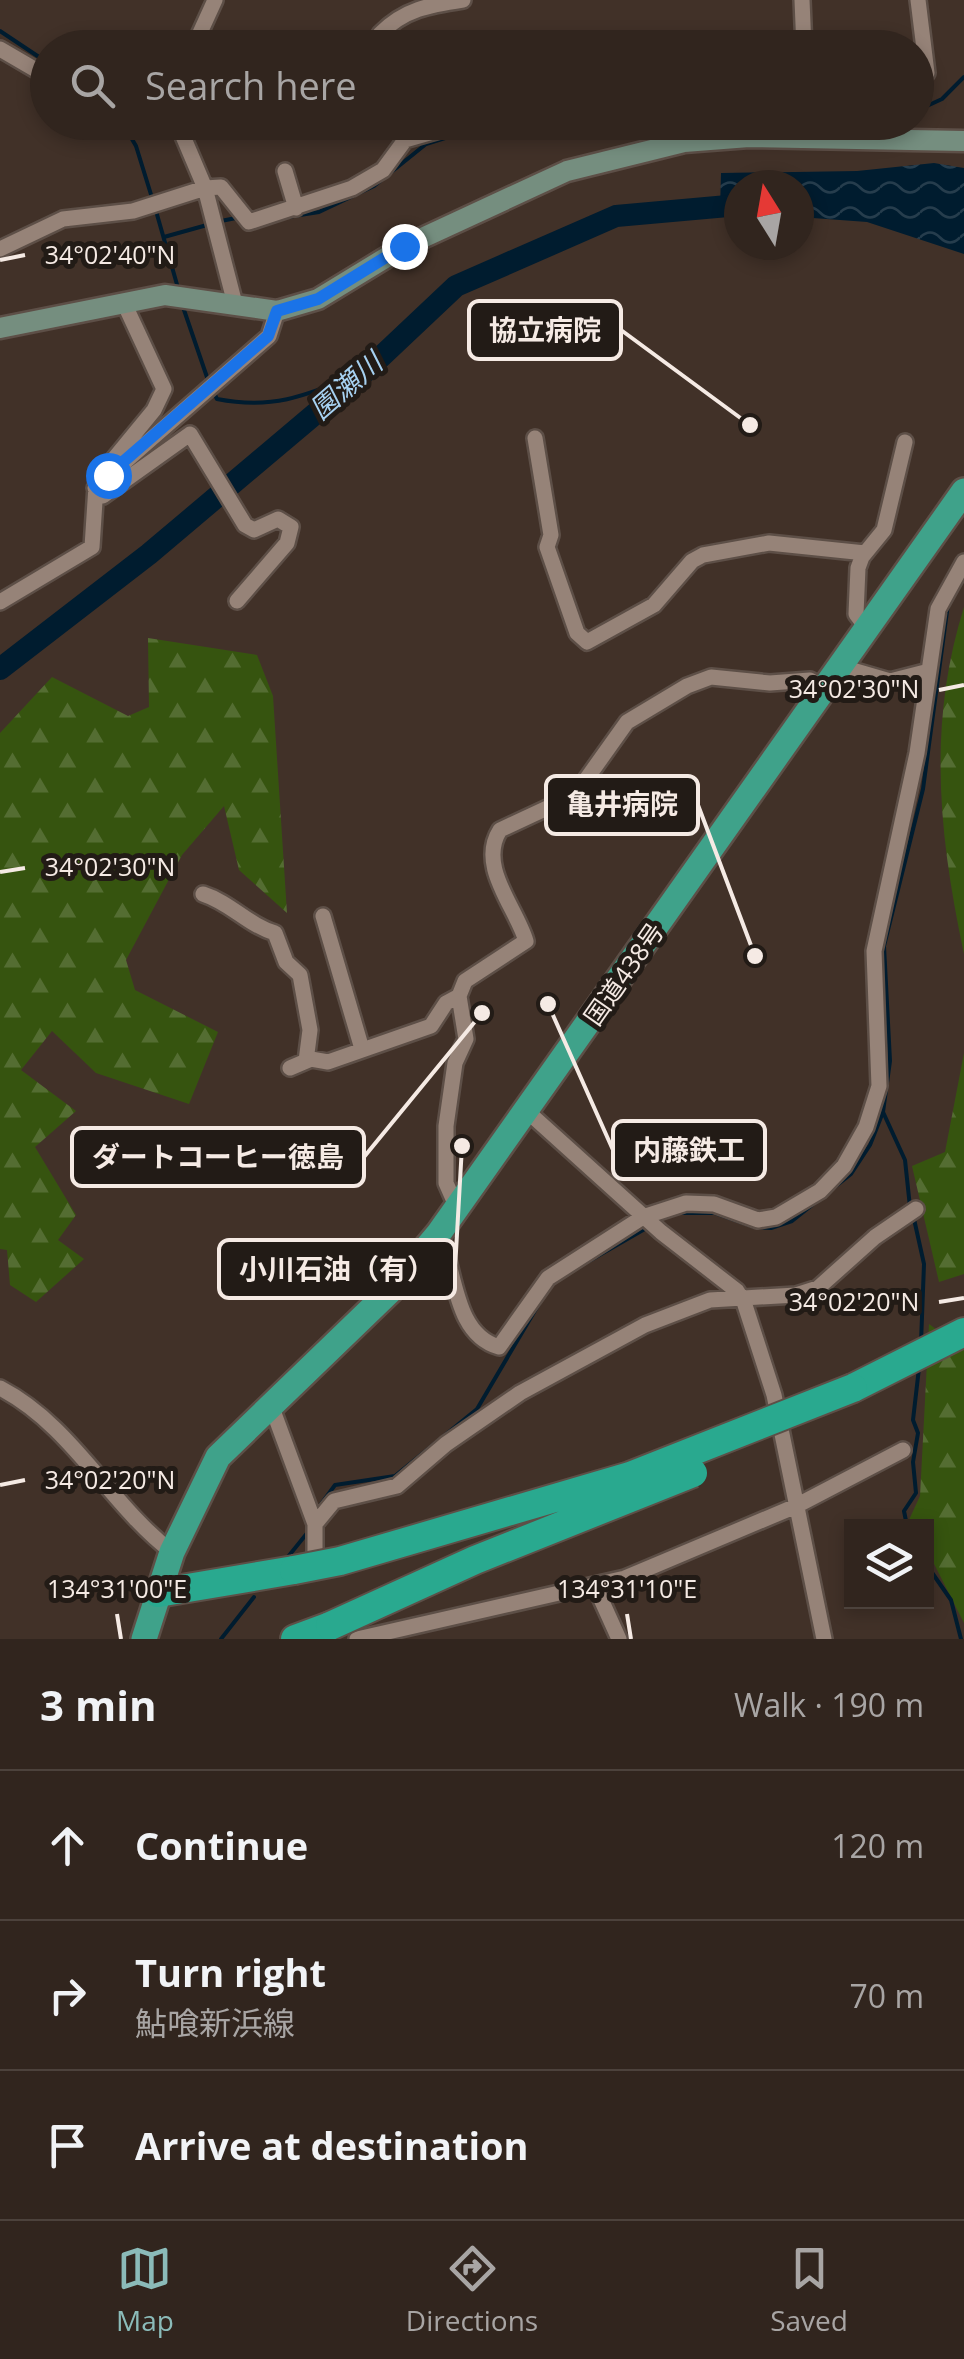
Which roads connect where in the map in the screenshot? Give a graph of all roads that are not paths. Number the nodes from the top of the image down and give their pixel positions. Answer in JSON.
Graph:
{"nodes":[{"id":1,"x":215,"y":0,"type":"edge"},
{"id":2,"x":463,"y":0,"type":"edge"},
{"id":3,"x":802,"y":0,"type":"edge"},
{"id":4,"x":918,"y":0,"type":"edge"},
{"id":5,"x":202,"y":30,"type":"edge"},
{"id":6,"x":384,"y":30,"type":"edge"},
{"id":7,"x":803,"y":30,"type":"edge"},
{"id":8,"x":922,"y":30,"type":"edge"},
{"id":9,"x":0,"y":49,"type":"edge"},
{"id":10,"x":30,"y":66,"type":"edge"},
{"id":11,"x":185,"y":140,"type":"edge"},
{"id":12,"x":405,"y":140,"type":"edge"},
{"id":13,"x":710,"y":140,"type":"edge"},
{"id":14,"x":910,"y":140,"type":"edge"},
{"id":15,"x":964,"y":141,"type":"edge"},
{"id":16,"x":285,"y":171,"type":"dead end"},
{"id":17,"x":205,"y":188,"type":"junction"},
{"id":18,"x":296,"y":208,"type":"junction"},
{"id":19,"x":0,"y":249,"type":"edge"},
{"id":20,"x":124,"y":303,"type":"junction"},
{"id":21,"x":235,"y":304,"type":"junction"},
{"id":22,"x":277,"y":311,"type":"junction"},
{"id":23,"x":0,"y":328,"type":"edge"},
{"id":24,"x":535,"y":438,"type":"dead end"},
{"id":25,"x":905,"y":442,"type":"dead end"},
{"id":26,"x":95,"y":488,"type":"junction"},
{"id":27,"x":964,"y":491,"type":"edge"},
{"id":28,"x":865,"y":553,"type":"junction"},
{"id":29,"x":964,"y":562,"type":"edge"},
{"id":30,"x":237,"y":601,"type":"dead end"},
{"id":31,"x":0,"y":602,"type":"edge"},
{"id":32,"x":868,"y":630,"type":"junction"},
{"id":33,"x":842,"y":667,"type":"junction"},
{"id":34,"x":929,"y":670,"type":"junction"},
{"id":35,"x":826,"y":689,"type":"junction"},
{"id":36,"x":203,"y":894,"type":"dead end"},
{"id":37,"x":323,"y":916,"type":"dead end"},
{"id":38,"x":459,"y":996,"type":"junction"},
{"id":39,"x":362,"y":1049,"type":"junction"},
{"id":40,"x":528,"y":1112,"type":"junction"},
{"id":41,"x":457,"y":1208,"type":"junction"},
{"id":42,"x":916,"y":1210,"type":"dead end"},
{"id":43,"x":643,"y":1217,"type":"junction"},
{"id":44,"x":439,"y":1233,"type":"junction"},
{"id":45,"x":740,"y":1296,"type":"junction"},
{"id":46,"x":964,"y":1332,"type":"edge"},
{"id":47,"x":948,"y":1348,"type":"edge"},
{"id":48,"x":0,"y":1388,"type":"edge"},
{"id":49,"x":856,"y":1393,"type":"junction"},
{"id":50,"x":271,"y":1405,"type":"junction"},
{"id":51,"x":902,"y":1450,"type":"dead end"},
{"id":52,"x":796,"y":1506,"type":"junction"},
{"id":53,"x":316,"y":1524,"type":"junction"},
{"id":54,"x":172,"y":1552,"type":"junction"},
{"id":55,"x":308,"y":1558,"type":"junction"},
{"id":56,"x":595,"y":1586,"type":"junction"},
{"id":57,"x":158,"y":1593,"type":"junction"},
{"id":58,"x":144,"y":1639,"type":"edge"},
{"id":59,"x":295,"y":1639,"type":"edge"},
{"id":60,"x":357,"y":1639,"type":"edge"},
{"id":61,"x":620,"y":1639,"type":"edge"},
{"id":62,"x":824,"y":1639,"type":"edge"}],
"edges":[{"from":1,"to":5,"type":"street"},
{"from":2,"to":6,"type":"street"},
{"from":3,"to":7,"type":"street"},
{"from":4,"to":8,"type":"street"},
{"from":9,"to":10,"type":"street"},
{"from":11,"to":17,"type":"street"},
{"from":12,"to":18,"type":"street"},
{"from":13,"to":22,"type":"main road"},
{"from":14,"to":15,"type":"main road"},
{"from":16,"to":18,"type":"street"},
{"from":17,"to":18,"type":"street"},
{"from":17,"to":19,"type":"street"},
{"from":17,"to":21,"type":"street"},
{"from":20,"to":21,"type":"main road"},
{"from":20,"to":23,"type":"main road"},
{"from":20,"to":26,"type":"street"},
{"from":21,"to":22,"type":"main road"},
{"from":22,"to":26,"type":"street"},
{"from":24,"to":28,"type":"street"},
{"from":25,"to":28,"type":"street"},
{"from":26,"to":30,"type":"street"},
{"from":26,"to":31,"type":"street"},
{"from":27,"to":32,"type":"highway","name":"国道438号"},
{"from":28,"to":32,"type":"street"},
{"from":29,"to":34,"type":"street"},
{"from":32,"to":33,"type":"highway","name":"国道438号"},
{"from":33,"to":34,"type":"street"},
{"from":33,"to":35,"type":"highway","name":"国道438号"},
{"from":34,"to":43,"type":"street"},
{"from":35,"to":38,"type":"street"},
{"from":35,"to":40,"type":"highway","name":"国道438号"},
{"from":36,"to":39,"type":"street"},
{"from":37,"to":39,"type":"street"},
{"from":38,"to":39,"type":"street"},
{"from":38,"to":41,"type":"street"},
{"from":40,"to":41,"type":"highway","name":"国道438号"},
{"from":40,"to":43,"type":"street"},
{"from":41,"to":44,"type":"highway","name":"国道438号"},
{"from":42,"to":45,"type":"street"},
{"from":43,"to":44,"type":"street"},
{"from":43,"to":45,"type":"street"},
{"from":44,"to":50,"type":"highway","name":"国道438号"},
{"from":45,"to":52,"type":"street"},
{"from":45,"to":53,"type":"street"},
{"from":46,"to":47,"type":"highway"},
{"from":47,"to":49,"type":"highway"},
{"from":48,"to":54,"type":"street"},
{"from":49,"to":55,"type":"highway","bridge":true},
{"from":49,"to":59,"type":"highway","bridge":true},
{"from":50,"to":53,"type":"street"},
{"from":50,"to":54,"type":"highway","name":"国道438号"},
{"from":51,"to":52,"type":"street"},
{"from":52,"to":56,"type":"street"},
{"from":52,"to":62,"type":"street"},
{"from":53,"to":55,"type":"street"},
{"from":54,"to":57,"type":"highway","name":"国道438号"},
{"from":55,"to":57,"type":"highway"},
{"from":56,"to":60,"type":"street"},
{"from":56,"to":61,"type":"street"},
{"from":57,"to":58,"type":"highway","name":"国道438号"}]}
